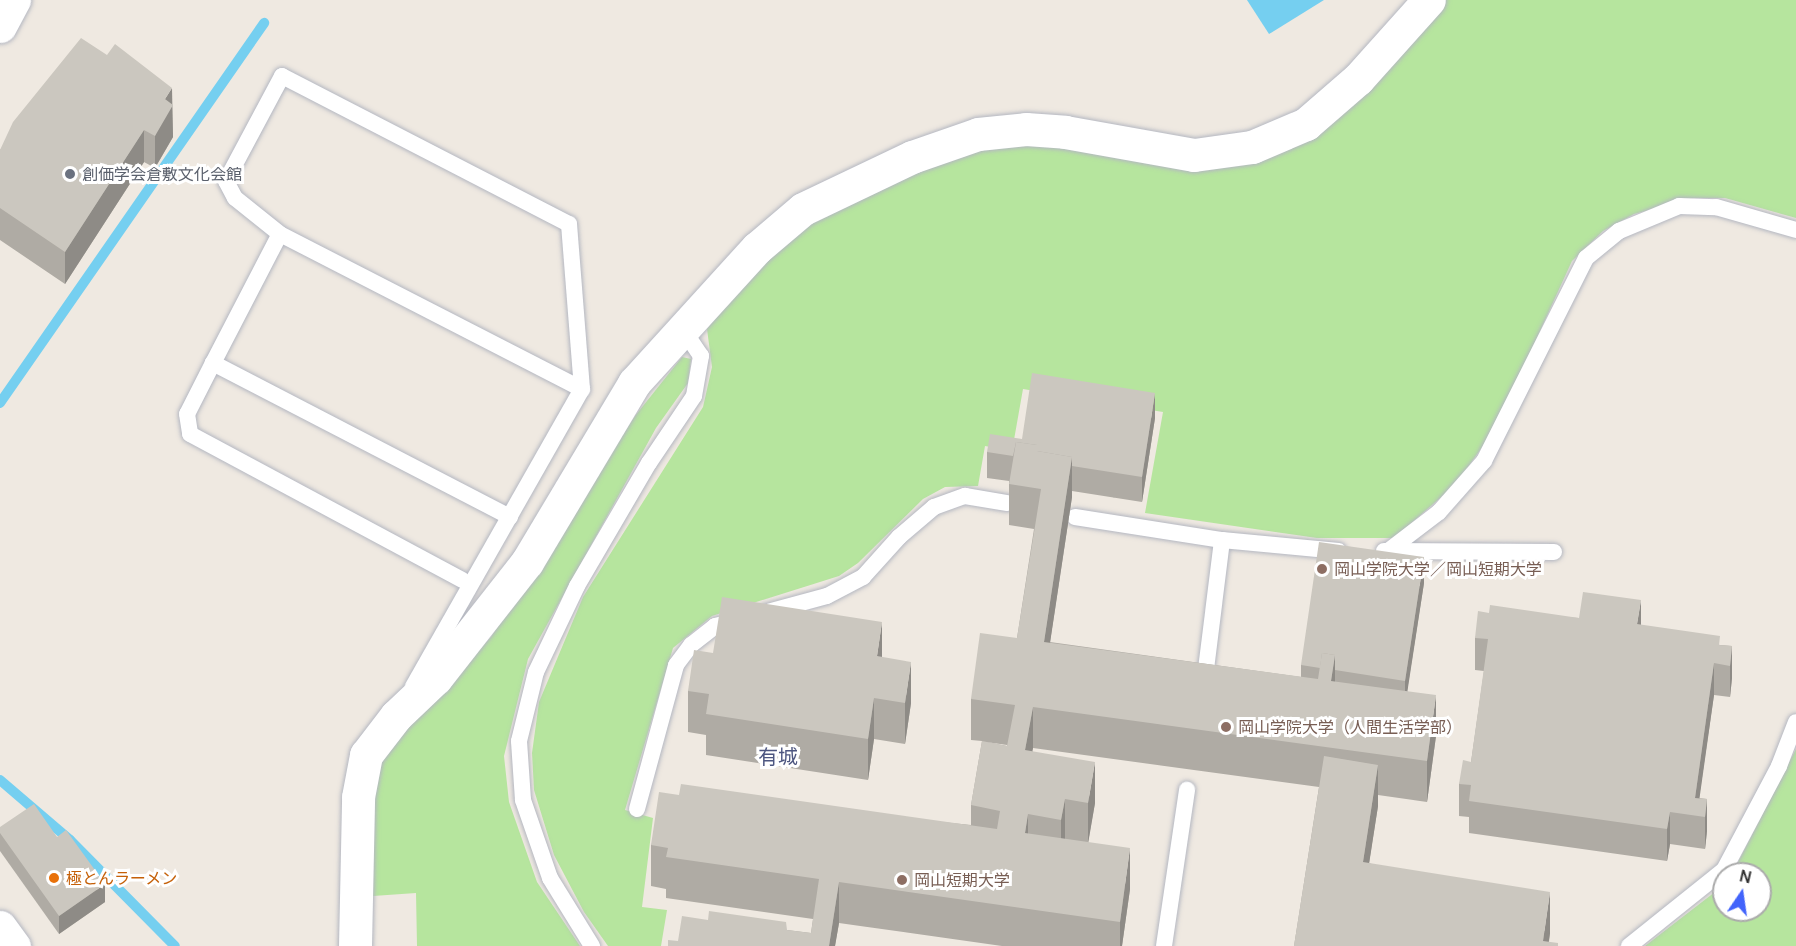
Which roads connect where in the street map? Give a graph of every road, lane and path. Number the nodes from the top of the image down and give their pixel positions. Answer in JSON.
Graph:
{"nodes":[{"id":1,"x":14,"y":0,"type":"edge"},
{"id":2,"x":1429,"y":0,"type":"edge"},
{"id":3,"x":0,"y":26,"type":"edge"},
{"id":4,"x":1796,"y":230,"type":"edge"},
{"id":5,"x":280,"y":234,"type":"junction"},
{"id":6,"x":683,"y":329,"type":"junction"},
{"id":7,"x":213,"y":363,"type":"junction"},
{"id":8,"x":582,"y":389,"type":"junction"},
{"id":9,"x":1007,"y":504,"type":"edge"},
{"id":10,"x":510,"y":517,"type":"junction"},
{"id":11,"x":1075,"y":517,"type":"dead end"},
{"id":12,"x":1222,"y":540,"type":"junction"},
{"id":13,"x":1388,"y":551,"type":"junction"},
{"id":14,"x":1554,"y":552,"type":"dead end"},
{"id":15,"x":462,"y":580,"type":"dead end"},
{"id":16,"x":1202,"y":694,"type":"edge"},
{"id":17,"x":396,"y":716,"type":"junction"},
{"id":18,"x":1796,"y":722,"type":"edge"},
{"id":19,"x":1187,"y":790,"type":"dead end"},
{"id":20,"x":637,"y":810,"type":"dead end"},
{"id":21,"x":0,"y":927,"type":"edge"},
{"id":22,"x":14,"y":946,"type":"edge"},
{"id":23,"x":355,"y":946,"type":"edge"},
{"id":24,"x":592,"y":946,"type":"edge"},
{"id":25,"x":1164,"y":946,"type":"edge"},
{"id":26,"x":1629,"y":946,"type":"edge"}],
"edges":[{"from":1,"to":3,"type":"street"},
{"from":2,"to":6,"type":"street"},
{"from":4,"to":13,"type":"lane"},
{"from":5,"to":7,"type":"lane"},
{"from":5,"to":8,"type":"lane"},
{"from":5,"to":8,"type":"lane"},
{"from":6,"to":17,"type":"street"},
{"from":6,"to":24,"type":"lane"},
{"from":7,"to":10,"type":"lane"},
{"from":7,"to":15,"type":"lane"},
{"from":8,"to":10,"type":"lane"},
{"from":9,"to":20,"type":"lane"},
{"from":10,"to":17,"type":"lane"},
{"from":11,"to":12,"type":"lane"},
{"from":12,"to":13,"type":"lane"},
{"from":12,"to":16,"type":"lane"},
{"from":13,"to":14,"type":"lane"},
{"from":17,"to":23,"type":"street"},
{"from":18,"to":26,"type":"lane"},
{"from":19,"to":25,"type":"lane"},
{"from":21,"to":22,"type":"street"}]}
